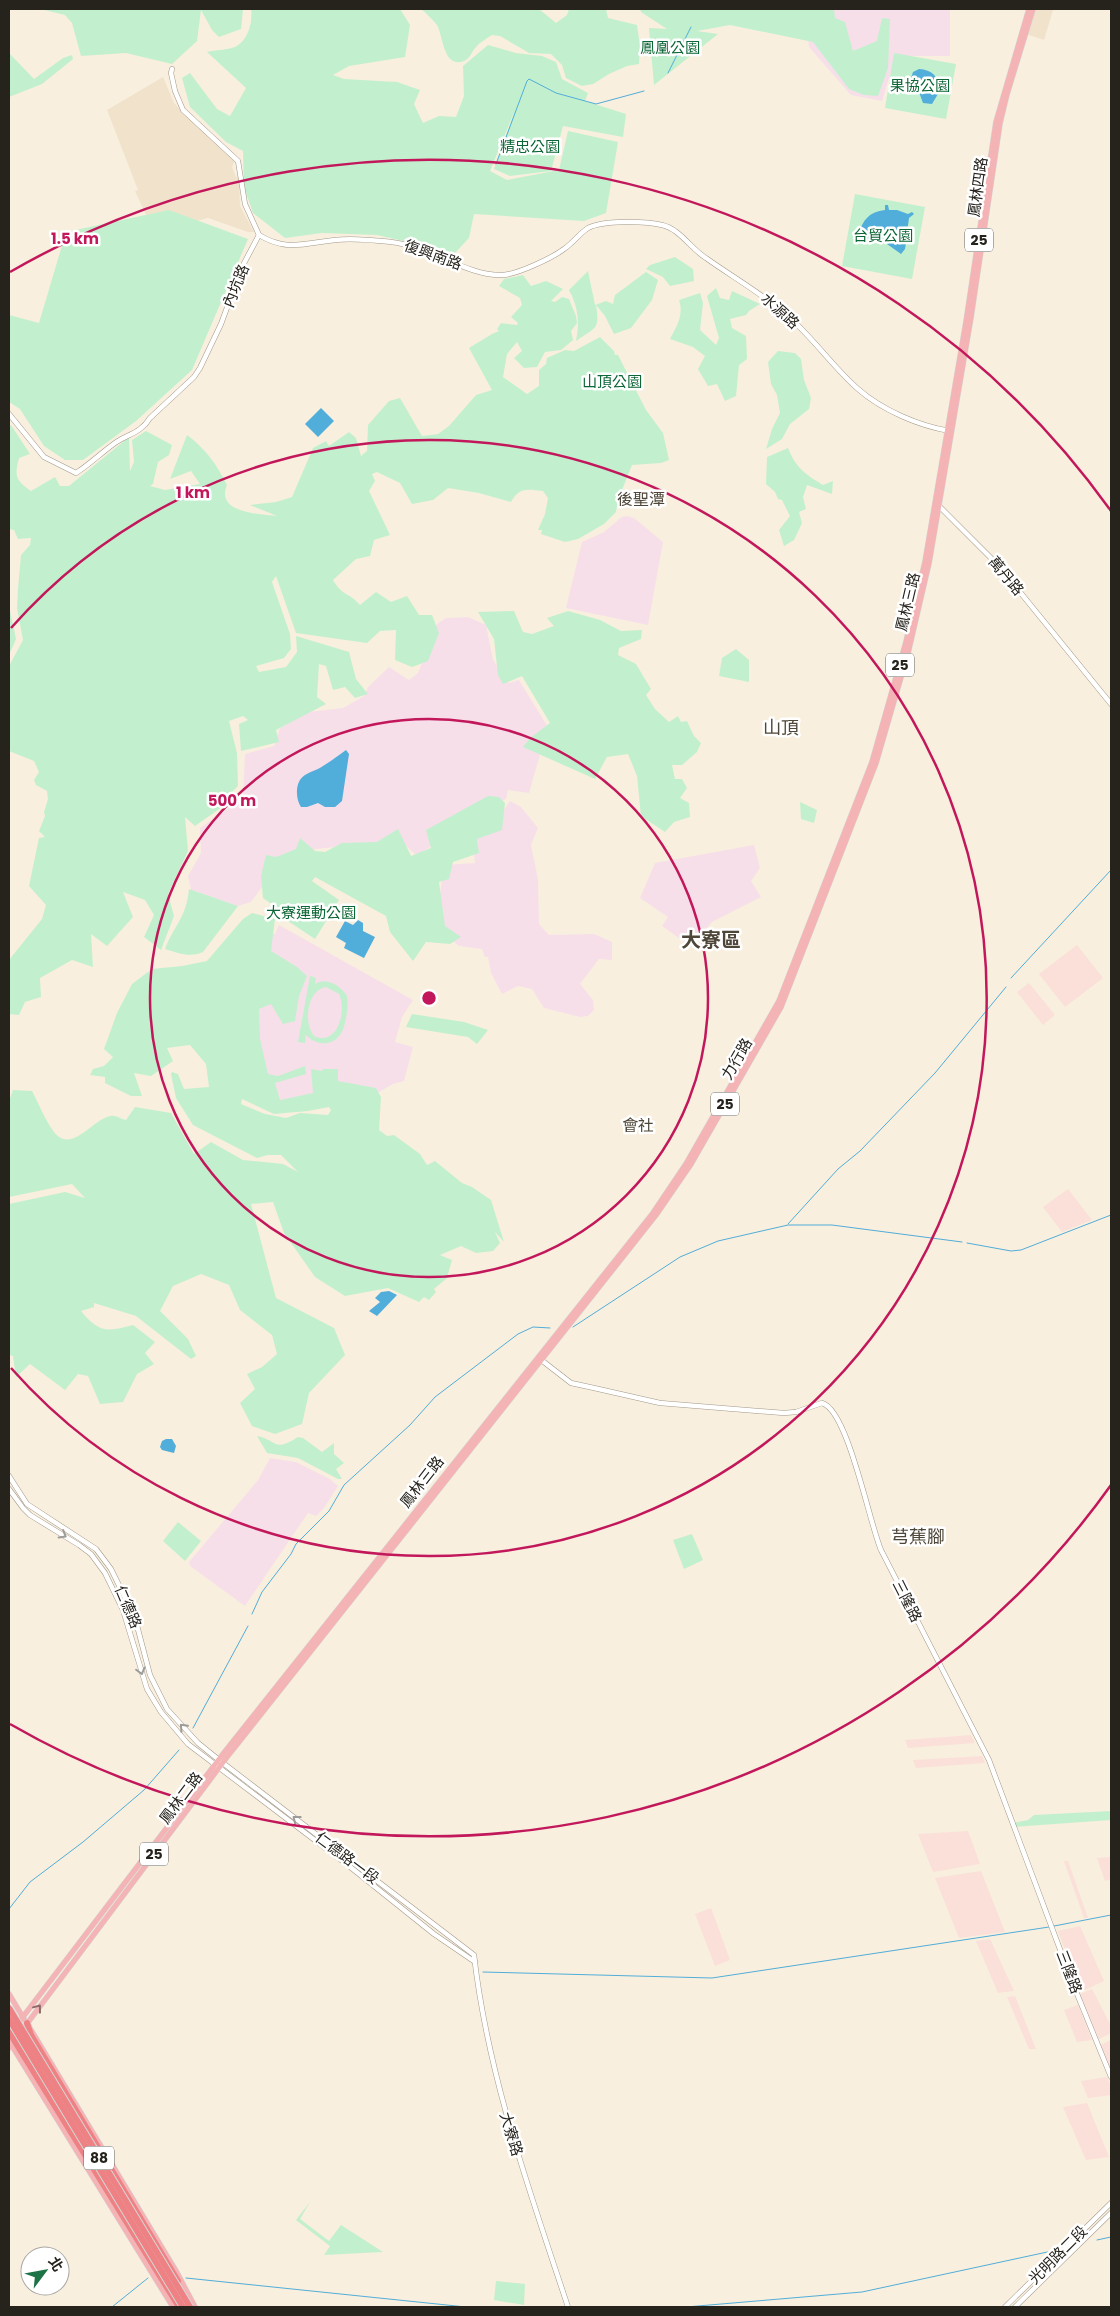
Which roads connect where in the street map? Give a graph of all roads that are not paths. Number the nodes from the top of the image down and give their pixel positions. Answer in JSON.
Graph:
{"nodes":[{"id":1,"x":1029,"y":9,"type":"edge"},
{"id":2,"x":1033,"y":9,"type":"edge"},
{"id":3,"x":172,"y":69,"type":"dead end"},
{"id":4,"x":594,"y":226,"type":"joint"},
{"id":5,"x":259,"y":235,"type":"junction"},
{"id":6,"x":9,"y":414,"type":"edge"},
{"id":7,"x":951,"y":431,"type":"junction"},
{"id":8,"x":937,"y":505,"type":"junction"},
{"id":9,"x":1111,"y":704,"type":"edge"},
{"id":10,"x":836,"y":858,"type":"joint"},
{"id":11,"x":568,"y":1323,"type":"joint"},
{"id":12,"x":539,"y":1358,"type":"junction"},
{"id":13,"x":9,"y":1476,"type":"edge"},
{"id":14,"x":9,"y":1489,"type":"edge"},
{"id":15,"x":300,"y":1660,"type":"joint"},
{"id":16,"x":221,"y":1761,"type":"junction"},
{"id":17,"x":217,"y":1767,"type":"junction"},
{"id":18,"x":474,"y":1955,"type":"joint"},
{"id":19,"x":475,"y":1962,"type":"junction"},
{"id":20,"x":9,"y":1994,"type":"edge"},
{"id":21,"x":9,"y":2008,"type":"edge"},
{"id":22,"x":9,"y":2019,"type":"edge"},
{"id":23,"x":25,"y":2020,"type":"junction"},
{"id":24,"x":10,"y":2040,"type":"edge"},
{"id":25,"x":1111,"y":2077,"type":"edge"},
{"id":26,"x":1111,"y":2203,"type":"edge"},
{"id":27,"x":1111,"y":2213,"type":"edge"},
{"id":28,"x":172,"y":2307,"type":"edge"},
{"id":29,"x":179,"y":2307,"type":"edge"},
{"id":30,"x":183,"y":2307,"type":"edge"},
{"id":31,"x":192,"y":2307,"type":"edge"},
{"id":32,"x":568,"y":2307,"type":"edge"},
{"id":33,"x":1006,"y":2307,"type":"edge"},
{"id":34,"x":1015,"y":2307,"type":"edge"}],
"edges":[{"from":1,"to":7,"type":"main road","name":"鳳林四路","number":"25"},
{"from":2,"to":7,"type":"main road","name":"鳳林四路","number":"25"},
{"from":3,"to":5,"type":"street"},
{"from":4,"to":5,"type":"street","name":"復興南路"},
{"from":4,"to":7,"type":"street","name":"水源路"},
{"from":5,"to":6,"type":"street","name":"內坑路"},
{"from":7,"to":8,"type":"main road","name":"鳳林三路","number":"25"},
{"from":8,"to":9,"type":"street","name":"萬丹路"},
{"from":8,"to":10,"type":"main road","name":"鳳林三路","number":"25"},
{"from":10,"to":11,"type":"main road","name":"力行路","number":"25"},
{"from":11,"to":12,"type":"main road","name":"鳳林三路","number":"25"},
{"from":12,"to":15,"type":"main road","name":"鳳林三路","number":"25"},
{"from":12,"to":25,"type":"street","name":"三隆路"},
{"from":16,"to":13,"type":"street","name":"仁德路","one_way":true},
{"from":14,"to":17,"type":"street","name":"仁德路","one_way":true},
{"from":15,"to":16,"type":"main road","name":"鳳林二路","number":"25"},
{"from":16,"to":17,"type":"main road","name":"鳳林二路","number":"25"},
{"from":18,"to":16,"type":"street","name":"仁德路一段","one_way":true},
{"from":17,"to":19,"type":"street","name":"仁德路一段"},
{"from":17,"to":23,"type":"main road","name":"鳳林二路","number":"25"},
{"from":18,"to":19,"type":"street","name":"大寮路"},
{"from":19,"to":32,"type":"street","name":"大寮路"},
{"from":20,"to":23,"type":"main road"},
{"from":21,"to":31,"type":"highway","number":"88","bridge":true},
{"from":22,"to":30,"type":"highway","number":"88","bridge":true},
{"from":23,"to":24,"type":"main road","name":"鳳林二路","number":"25"},
{"from":23,"to":31,"type":"highway","bridge":true},
{"from":23,"to":31,"type":"main road"},
{"from":24,"to":28,"type":"main road"},
{"from":24,"to":29,"type":"highway","bridge":true},
{"from":26,"to":33,"type":"street","name":"光明路二段"},
{"from":27,"to":34,"type":"street","name":"光明路二段"}]}
